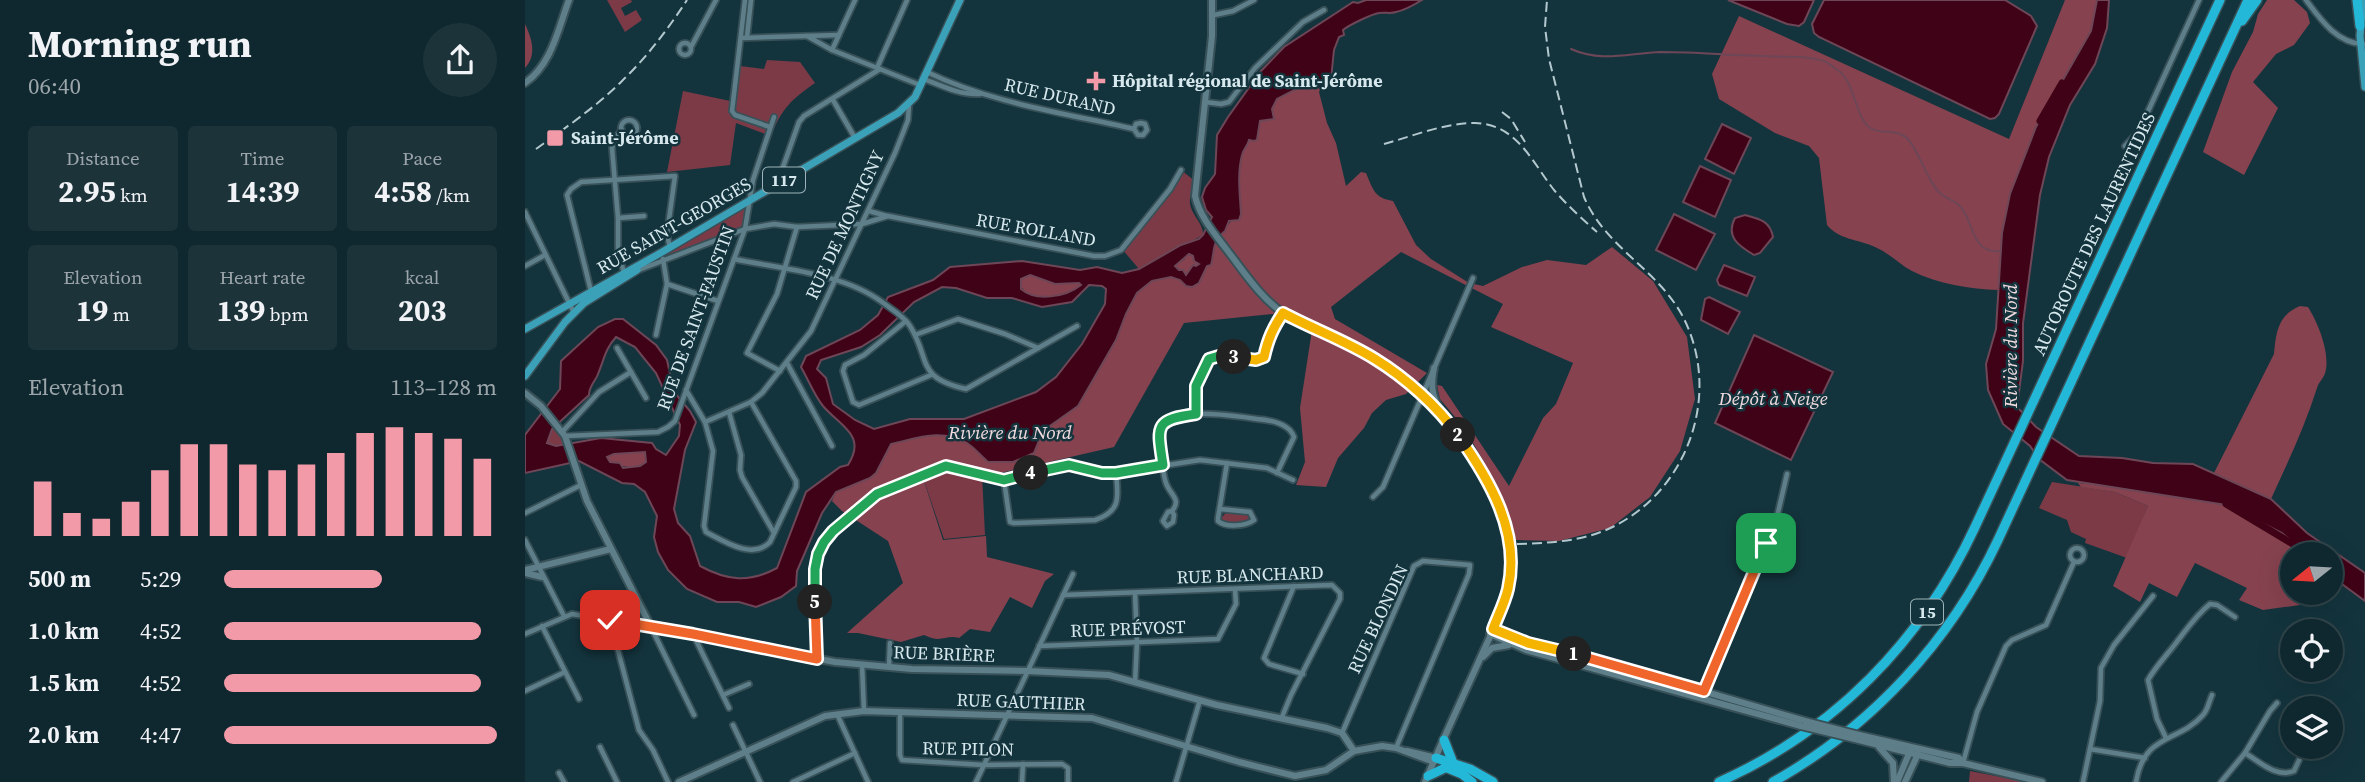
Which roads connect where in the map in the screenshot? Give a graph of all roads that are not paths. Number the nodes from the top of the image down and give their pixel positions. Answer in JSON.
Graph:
{"nodes":[{"id":1,"x":569,"y":0,"type":"edge"},
{"id":2,"x":716,"y":0,"type":"edge"},
{"id":3,"x":745,"y":0,"type":"edge"},
{"id":4,"x":751,"y":0,"type":"edge"},
{"id":5,"x":855,"y":0,"type":"edge"},
{"id":6,"x":907,"y":0,"type":"edge"},
{"id":7,"x":960,"y":0,"type":"edge"},
{"id":8,"x":1212,"y":0,"type":"edge"},
{"id":9,"x":1254,"y":0,"type":"edge"},
{"id":10,"x":2199,"y":0,"type":"edge"},
{"id":11,"x":2220,"y":0,"type":"edge"},
{"id":12,"x":2248,"y":0,"type":"edge"},
{"id":13,"x":2257,"y":0,"type":"edge"},
{"id":14,"x":2306,"y":0,"type":"edge"},
{"id":15,"x":2357,"y":0,"type":"edge"},
{"id":16,"x":2363,"y":0,"type":"edge"},
{"id":17,"x":1324,"y":10,"type":"dead end"},
{"id":18,"x":1214,"y":15,"type":"junction"},
{"id":19,"x":2360,"y":26,"type":"junction"},
{"id":20,"x":839,"y":35,"type":"junction"},
{"id":21,"x":807,"y":36,"type":"junction"},
{"id":22,"x":744,"y":38,"type":"junction"},
{"id":23,"x":2229,"y":39,"type":"junction"},
{"id":24,"x":2363,"y":44,"type":"edge"},
{"id":25,"x":691,"y":47,"type":"dead end"},
{"id":26,"x":832,"y":50,"type":"junction"},
{"id":27,"x":879,"y":69,"type":"junction"},
{"id":28,"x":924,"y":79,"type":"junction"},
{"id":29,"x":525,"y":83,"type":"edge"},
{"id":30,"x":2365,"y":87,"type":"edge"},
{"id":31,"x":833,"y":100,"type":"junction"},
{"id":32,"x":1204,"y":102,"type":"junction"},
{"id":33,"x":909,"y":104,"type":"junction"},
{"id":34,"x":774,"y":117,"type":"dead end"},
{"id":35,"x":770,"y":127,"type":"junction"},
{"id":36,"x":1133,"y":129,"type":"dead end"},
{"id":37,"x":622,"y":130,"type":"dead end"},
{"id":38,"x":856,"y":139,"type":"junction"},
{"id":39,"x":2125,"y":146,"type":"dead end"},
{"id":40,"x":1181,"y":170,"type":"dead end"},
{"id":41,"x":615,"y":179,"type":"junction"},
{"id":42,"x":777,"y":184,"type":"junction"},
{"id":43,"x":749,"y":201,"type":"junction"},
{"id":44,"x":869,"y":211,"type":"junction"},
{"id":45,"x":525,"y":212,"type":"edge"},
{"id":46,"x":644,"y":216,"type":"dead end"},
{"id":47,"x":888,"y":216,"type":"junction"},
{"id":48,"x":618,"y":218,"type":"junction"},
{"id":49,"x":862,"y":225,"type":"junction"},
{"id":50,"x":797,"y":227,"type":"junction"},
{"id":51,"x":745,"y":229,"type":"junction"},
{"id":52,"x":670,"y":248,"type":"junction"},
{"id":53,"x":545,"y":255,"type":"junction"},
{"id":54,"x":660,"y":257,"type":"junction"},
{"id":55,"x":734,"y":259,"type":"junction"},
{"id":56,"x":525,"y":266,"type":"edge"},
{"id":57,"x":785,"y":270,"type":"junction"},
{"id":58,"x":624,"y":273,"type":"junction"},
{"id":59,"x":1473,"y":278,"type":"dead end"},
{"id":60,"x":836,"y":279,"type":"junction"},
{"id":61,"x":667,"y":284,"type":"junction"},
{"id":62,"x":591,"y":291,"type":"junction"},
{"id":63,"x":718,"y":301,"type":"junction"},
{"id":64,"x":569,"y":304,"type":"junction"},
{"id":65,"x":557,"y":311,"type":"junction"},
{"id":66,"x":574,"y":313,"type":"junction"},
{"id":67,"x":1283,"y":313,"type":"junction"},
{"id":68,"x":905,"y":319,"type":"junction"},
{"id":69,"x":564,"y":323,"type":"junction"},
{"id":70,"x":1077,"y":326,"type":"dead end"},
{"id":71,"x":525,"y":329,"type":"edge"},
{"id":72,"x":656,"y":335,"type":"dead end"},
{"id":73,"x":915,"y":335,"type":"junction"},
{"id":74,"x":617,"y":348,"type":"dead end"},
{"id":75,"x":1038,"y":348,"type":"junction"},
{"id":76,"x":786,"y":363,"type":"junction"},
{"id":77,"x":1434,"y":368,"type":"junction"},
{"id":78,"x":780,"y":371,"type":"junction"},
{"id":79,"x":631,"y":372,"type":"junction"},
{"id":80,"x":931,"y":374,"type":"junction"},
{"id":81,"x":525,"y":376,"type":"edge"},
{"id":82,"x":685,"y":390,"type":"junction"},
{"id":83,"x":525,"y":393,"type":"edge"},
{"id":84,"x":1422,"y":397,"type":"junction"},
{"id":85,"x":646,"y":398,"type":"dead end"},
{"id":86,"x":751,"y":402,"type":"junction"},
{"id":87,"x":729,"y":412,"type":"junction"},
{"id":88,"x":1196,"y":414,"type":"junction"},
{"id":89,"x":1443,"y":416,"type":"junction"},
{"id":90,"x":705,"y":422,"type":"junction"},
{"id":91,"x":563,"y":433,"type":"junction"},
{"id":92,"x":832,"y":446,"type":"dead end"},
{"id":93,"x":1227,"y":463,"type":"junction"},
{"id":94,"x":1163,"y":465,"type":"junction"},
{"id":95,"x":1116,"y":473,"type":"junction"},
{"id":96,"x":1277,"y":473,"type":"junction"},
{"id":97,"x":1787,"y":474,"type":"dead end"},
{"id":98,"x":1004,"y":480,"type":"junction"},
{"id":99,"x":1293,"y":480,"type":"dead end"},
{"id":100,"x":581,"y":485,"type":"junction"},
{"id":101,"x":1373,"y":497,"type":"dead end"},
{"id":102,"x":1220,"y":509,"type":"junction"},
{"id":103,"x":1172,"y":511,"type":"dead end"},
{"id":104,"x":525,"y":513,"type":"edge"},
{"id":105,"x":775,"y":533,"type":"junction"},
{"id":106,"x":525,"y":540,"type":"edge"},
{"id":107,"x":611,"y":549,"type":"junction"},
{"id":108,"x":2074,"y":562,"type":"dead end"},
{"id":109,"x":537,"y":567,"type":"junction"},
{"id":110,"x":525,"y":571,"type":"edge"},
{"id":111,"x":1073,"y":574,"type":"dead end"},
{"id":112,"x":542,"y":577,"type":"junction"},
{"id":113,"x":1294,"y":586,"type":"junction"},
{"id":114,"x":1235,"y":589,"type":"junction"},
{"id":115,"x":1135,"y":593,"type":"junction"},
{"id":116,"x":1063,"y":595,"type":"junction"},
{"id":117,"x":2153,"y":596,"type":"dead end"},
{"id":118,"x":564,"y":617,"type":"junction"},
{"id":119,"x":2235,"y":617,"type":"dead end"},
{"id":120,"x":610,"y":620,"type":"junction"},
{"id":121,"x":542,"y":626,"type":"junction"},
{"id":122,"x":651,"y":627,"type":"junction"},
{"id":123,"x":1491,"y":632,"type":"junction"},
{"id":124,"x":525,"y":634,"type":"edge"},
{"id":125,"x":693,"y":634,"type":"junction"},
{"id":126,"x":1137,"y":642,"type":"junction"},
{"id":127,"x":890,"y":643,"type":"dead end"},
{"id":128,"x":1039,"y":646,"type":"junction"},
{"id":129,"x":1514,"y":646,"type":"junction"},
{"id":130,"x":817,"y":659,"type":"junction"},
{"id":131,"x":1478,"y":662,"type":"junction"},
{"id":132,"x":862,"y":664,"type":"junction"},
{"id":133,"x":889,"y":667,"type":"junction"},
{"id":134,"x":1028,"y":671,"type":"junction"},
{"id":135,"x":565,"y":672,"type":"junction"},
{"id":136,"x":1303,"y":674,"type":"junction"},
{"id":137,"x":1135,"y":683,"type":"junction"},
{"id":138,"x":749,"y":684,"type":"dead end"},
{"id":139,"x":525,"y":691,"type":"edge"},
{"id":140,"x":1704,"y":691,"type":"junction"},
{"id":141,"x":723,"y":695,"type":"junction"},
{"id":142,"x":2212,"y":695,"type":"dead end"},
{"id":143,"x":1700,"y":698,"type":"junction"},
{"id":144,"x":579,"y":699,"type":"dead end"},
{"id":145,"x":1200,"y":700,"type":"junction"},
{"id":146,"x":2277,"y":703,"type":"dead end"},
{"id":147,"x":729,"y":708,"type":"dead end"},
{"id":148,"x":864,"y":711,"type":"junction"},
{"id":149,"x":899,"y":712,"type":"junction"},
{"id":150,"x":836,"y":713,"type":"junction"},
{"id":151,"x":694,"y":715,"type":"dead end"},
{"id":152,"x":1007,"y":715,"type":"junction"},
{"id":153,"x":1282,"y":717,"type":"junction"},
{"id":154,"x":1803,"y":724,"type":"junction"},
{"id":155,"x":733,"y":725,"type":"dead end"},
{"id":156,"x":1342,"y":733,"type":"junction"},
{"id":157,"x":1857,"y":737,"type":"junction"},
{"id":158,"x":2166,"y":738,"type":"junction"},
{"id":159,"x":1444,"y":740,"type":"junction"},
{"id":160,"x":1188,"y":746,"type":"junction"},
{"id":161,"x":1877,"y":746,"type":"junction"},
{"id":162,"x":600,"y":747,"type":"dead end"},
{"id":163,"x":1400,"y":749,"type":"junction"},
{"id":164,"x":2090,"y":749,"type":"junction"},
{"id":165,"x":745,"y":751,"type":"junction"},
{"id":166,"x":1355,"y":751,"type":"junction"},
{"id":167,"x":1915,"y":751,"type":"junction"},
{"id":168,"x":855,"y":753,"type":"junction"},
{"id":169,"x":2245,"y":753,"type":"junction"},
{"id":170,"x":2145,"y":758,"type":"junction"},
{"id":171,"x":2300,"y":759,"type":"edge"},
{"id":172,"x":1435,"y":760,"type":"junction"},
{"id":173,"x":1963,"y":763,"type":"junction"},
{"id":174,"x":1023,"y":764,"type":"junction"},
{"id":175,"x":984,"y":765,"type":"junction"},
{"id":176,"x":1450,"y":765,"type":"junction"},
{"id":177,"x":559,"y":773,"type":"dead end"},
{"id":178,"x":1427,"y":779,"type":"edge"},
{"id":179,"x":2037,"y":781,"type":"edge"},
{"id":180,"x":564,"y":782,"type":"edge"},
{"id":181,"x":617,"y":782,"type":"edge"},
{"id":182,"x":668,"y":782,"type":"edge"},
{"id":183,"x":678,"y":782,"type":"edge"},
{"id":184,"x":760,"y":782,"type":"edge"},
{"id":185,"x":793,"y":782,"type":"edge"},
{"id":186,"x":868,"y":782,"type":"edge"},
{"id":187,"x":977,"y":782,"type":"edge"},
{"id":188,"x":1022,"y":782,"type":"edge"},
{"id":189,"x":1068,"y":782,"type":"edge"},
{"id":190,"x":1176,"y":782,"type":"edge"},
{"id":191,"x":1472,"y":782,"type":"edge"},
{"id":192,"x":1493,"y":782,"type":"edge"},
{"id":193,"x":1719,"y":782,"type":"edge"},
{"id":194,"x":1773,"y":782,"type":"edge"},
{"id":195,"x":1896,"y":782,"type":"edge"},
{"id":196,"x":1905,"y":782,"type":"edge"},
{"id":197,"x":2083,"y":782,"type":"edge"},
{"id":198,"x":2136,"y":782,"type":"edge"},
{"id":199,"x":2221,"y":782,"type":"edge"}],
"edges":[{"from":1,"to":29,"type":"street"},
{"from":2,"to":25,"type":"street"},
{"from":3,"to":22,"type":"street"},
{"from":4,"to":22,"type":"street"},
{"from":5,"to":20,"type":"street"},
{"from":6,"to":27,"type":"street"},
{"from":7,"to":28,"type":"main road","name":"RUE DE MONTIGNY","number":"117"},
{"from":8,"to":18,"type":"street"},
{"from":9,"to":18,"type":"street"},
{"from":10,"to":39,"type":"street"},
{"from":11,"to":193,"type":"highway","name":"AUTOROUTE DES LAURENTIDES","number":"15"},
{"from":12,"to":23,"type":"highway","number":"15"},
{"from":13,"to":23,"type":"highway"},
{"from":14,"to":24,"type":"street"},
{"from":15,"to":19,"type":"highway"},
{"from":16,"to":19,"type":"main road"},
{"from":17,"to":32,"type":"street"},
{"from":18,"to":32,"type":"street"},
{"from":19,"to":24,"type":"main road"},
{"from":20,"to":21,"type":"street"},
{"from":20,"to":26,"type":"street"},
{"from":21,"to":22,"type":"street"},
{"from":21,"to":26,"type":"street","name":"RUE DURAND"},
{"from":22,"to":35,"type":"street"},
{"from":23,"to":194,"type":"highway","number":"15"},
{"from":24,"to":30,"type":"main road"},
{"from":26,"to":27,"type":"street","name":"RUE DURAND"},
{"from":27,"to":28,"type":"street","name":"RUE DURAND"},
{"from":27,"to":31,"type":"street"},
{"from":28,"to":33,"type":"main road","name":"RUE DE MONTIGNY","number":"117"},
{"from":28,"to":36,"type":"street","name":"RUE DURAND"},
{"from":31,"to":38,"type":"street"},
{"from":31,"to":42,"type":"street"},
{"from":32,"to":67,"type":"street"},
{"from":33,"to":38,"type":"main road","name":"RUE SAINT-GEORGES","number":"117"},
{"from":33,"to":44,"type":"street","name":"RUE DE MONTIGNY"},
{"from":34,"to":35,"type":"street","name":"RUE DE SAINT-FAUSTIN"},
{"from":35,"to":43,"type":"street","name":"RUE DE SAINT-FAUSTIN"},
{"from":37,"to":41,"type":"street"},
{"from":38,"to":42,"type":"main road","name":"RUE SAINT-GEORGES","number":"117"},
{"from":40,"to":47,"type":"street","name":"RUE ROLLAND"},
{"from":41,"to":48,"type":"street"},
{"from":41,"to":52,"type":"street"},
{"from":41,"to":62,"type":"street"},
{"from":42,"to":43,"type":"main road","name":"RUE SAINT-GEORGES","number":"117"},
{"from":43,"to":51,"type":"street","name":"RUE DE SAINT-FAUSTIN"},
{"from":43,"to":52,"type":"main road","name":"RUE SAINT-GEORGES","number":"117"},
{"from":44,"to":47,"type":"street","name":"RUE ROLLAND"},
{"from":44,"to":49,"type":"street","name":"RUE DE MONTIGNY"},
{"from":45,"to":53,"type":"street"},
{"from":46,"to":48,"type":"street"},
{"from":47,"to":49,"type":"street"},
{"from":48,"to":58,"type":"street"},
{"from":49,"to":50,"type":"street"},
{"from":49,"to":60,"type":"street","name":"RUE DE MONTIGNY"},
{"from":50,"to":51,"type":"street"},
{"from":50,"to":57,"type":"street"},
{"from":51,"to":54,"type":"street"},
{"from":51,"to":55,"type":"street","name":"RUE DE SAINT-FAUSTIN"},
{"from":52,"to":54,"type":"main road","name":"RUE SAINT-GEORGES","number":"117"},
{"from":53,"to":56,"type":"street"},
{"from":53,"to":64,"type":"street"},
{"from":54,"to":58,"type":"main road","name":"RUE SAINT-GEORGES","number":"117"},
{"from":54,"to":61,"type":"street"},
{"from":54,"to":66,"type":"main road","number":"117"},
{"from":55,"to":57,"type":"street"},
{"from":55,"to":63,"type":"street","name":"RUE DE SAINT-FAUSTIN"},
{"from":57,"to":60,"type":"street"},
{"from":57,"to":78,"type":"street"},
{"from":58,"to":62,"type":"main road","name":"RUE SAINT-GEORGES","number":"117"},
{"from":59,"to":77,"type":"street"},
{"from":60,"to":68,"type":"street"},
{"from":60,"to":76,"type":"street","name":"RUE DE MONTIGNY"},
{"from":61,"to":63,"type":"street"},
{"from":61,"to":72,"type":"street"},
{"from":62,"to":64,"type":"main road","name":"RUE SAINT-GEORGES","number":"117"},
{"from":63,"to":82,"type":"street","name":"RUE DE SAINT-FAUSTIN"},
{"from":64,"to":65,"type":"main road","name":"RUE SAINT-GEORGES","number":"117"},
{"from":64,"to":66,"type":"street"},
{"from":65,"to":69,"type":"main road"},
{"from":65,"to":71,"type":"main road","name":"RUE SAINT-GEORGES","number":"117"},
{"from":66,"to":69,"type":"main road","number":"117"},
{"from":67,"to":84,"type":"street"},
{"from":67,"to":88,"type":"street"},
{"from":68,"to":73,"type":"street"},
{"from":68,"to":80,"type":"street"},
{"from":69,"to":81,"type":"main road","number":"117"},
{"from":70,"to":75,"type":"street"},
{"from":73,"to":75,"type":"street"},
{"from":73,"to":80,"type":"street"},
{"from":74,"to":79,"type":"street"},
{"from":75,"to":80,"type":"street"},
{"from":76,"to":78,"type":"street","name":"RUE DE MONTIGNY"},
{"from":76,"to":92,"type":"street"},
{"from":77,"to":84,"type":"street"},
{"from":77,"to":89,"type":"street"},
{"from":78,"to":86,"type":"street","name":"RUE DE MONTIGNY"},
{"from":79,"to":85,"type":"street"},
{"from":79,"to":91,"type":"street"},
{"from":82,"to":90,"type":"street"},
{"from":82,"to":91,"type":"street","name":"RUE DE SAINT-FAUSTIN"},
{"from":83,"to":91,"type":"street"},
{"from":84,"to":89,"type":"street"},
{"from":84,"to":101,"type":"street"},
{"from":86,"to":87,"type":"street","name":"RUE DE MONTIGNY"},
{"from":86,"to":105,"type":"street"},
{"from":87,"to":90,"type":"street","name":"RUE DE MONTIGNY"},
{"from":87,"to":105,"type":"street"},
{"from":88,"to":94,"type":"street"},
{"from":88,"to":96,"type":"street"},
{"from":89,"to":123,"type":"street"},
{"from":90,"to":105,"type":"street"},
{"from":91,"to":100,"type":"street"},
{"from":93,"to":94,"type":"street"},
{"from":93,"to":96,"type":"street"},
{"from":93,"to":102,"type":"street"},
{"from":94,"to":95,"type":"street"},
{"from":94,"to":103,"type":"street"},
{"from":95,"to":98,"type":"street"},
{"from":95,"to":98,"type":"street"},
{"from":96,"to":99,"type":"street"},
{"from":97,"to":140,"type":"street"},
{"from":98,"to":130,"type":"street"},
{"from":100,"to":104,"type":"street"},
{"from":100,"to":107,"type":"street"},
{"from":102,"to":102,"type":"street"},
{"from":106,"to":109,"type":"street"},
{"from":107,"to":109,"type":"street"},
{"from":107,"to":122,"type":"street"},
{"from":108,"to":173,"type":"street"},
{"from":109,"to":110,"type":"street"},
{"from":109,"to":112,"type":"street"},
{"from":110,"to":112,"type":"street"},
{"from":111,"to":116,"type":"street"},
{"from":112,"to":118,"type":"street"},
{"from":113,"to":114,"type":"street","name":"RUE BLANCHARD"},
{"from":113,"to":136,"type":"street"},
{"from":113,"to":136,"type":"street","name":"RUE BLANCHARD"},
{"from":114,"to":115,"type":"street","name":"RUE BLANCHARD"},
{"from":114,"to":126,"type":"street","name":"RUE PRÉVOST"},
{"from":115,"to":116,"type":"street","name":"RUE BLANCHARD"},
{"from":115,"to":126,"type":"street"},
{"from":116,"to":128,"type":"street"},
{"from":117,"to":164,"type":"street"},
{"from":118,"to":120,"type":"street","name":"RUE BRIÈRE"},
{"from":118,"to":121,"type":"street","name":"RUE BRIÈRE"},
{"from":119,"to":158,"type":"street"},
{"from":120,"to":122,"type":"street","name":"RUE BRIÈRE"},
{"from":120,"to":182,"type":"street"},
{"from":121,"to":124,"type":"street","name":"RUE BRIÈRE"},
{"from":121,"to":135,"type":"street"},
{"from":122,"to":125,"type":"street","name":"RUE BRIÈRE"},
{"from":122,"to":151,"type":"street"},
{"from":123,"to":129,"type":"street"},
{"from":123,"to":131,"type":"street"},
{"from":123,"to":140,"type":"street"},
{"from":125,"to":130,"type":"street","name":"RUE BRIÈRE"},
{"from":125,"to":141,"type":"street"},
{"from":126,"to":128,"type":"street","name":"RUE PRÉVOST"},
{"from":126,"to":137,"type":"street"},
{"from":127,"to":133,"type":"street"},
{"from":128,"to":134,"type":"street"},
{"from":129,"to":131,"type":"street"},
{"from":129,"to":143,"type":"street"},
{"from":130,"to":132,"type":"street","name":"RUE BRIÈRE"},
{"from":131,"to":159,"type":"street"},
{"from":132,"to":133,"type":"street","name":"RUE BRIÈRE"},
{"from":132,"to":148,"type":"street"},
{"from":133,"to":134,"type":"street","name":"RUE BRIÈRE"},
{"from":134,"to":137,"type":"street","name":"RUE BRIÈRE"},
{"from":134,"to":152,"type":"street"},
{"from":135,"to":139,"type":"street"},
{"from":135,"to":144,"type":"street"},
{"from":136,"to":153,"type":"street","name":"RUE BLANCHARD"},
{"from":137,"to":145,"type":"street","name":"RUE BRIÈRE"},
{"from":138,"to":141,"type":"street"},
{"from":140,"to":143,"type":"street"},
{"from":140,"to":154,"type":"street"},
{"from":141,"to":147,"type":"street"},
{"from":142,"to":158,"type":"street"},
{"from":143,"to":154,"type":"street"},
{"from":145,"to":153,"type":"street","name":"RUE BRIÈRE"},
{"from":145,"to":160,"type":"street"},
{"from":146,"to":169,"type":"street"},
{"from":148,"to":149,"type":"street","name":"RUE GAUTHIER"},
{"from":148,"to":150,"type":"street","name":"RUE GAUTHIER"},
{"from":149,"to":152,"type":"street","name":"RUE GAUTHIER"},
{"from":149,"to":175,"type":"street","name":"RUE PILON"},
{"from":150,"to":165,"type":"street","name":"RUE GAUTHIER"},
{"from":150,"to":168,"type":"street"},
{"from":152,"to":160,"type":"street","name":"RUE GAUTHIER"},
{"from":152,"to":175,"type":"street"},
{"from":153,"to":156,"type":"street","name":"RUE BRIÈRE"},
{"from":154,"to":157,"type":"street","bridge":true},
{"from":155,"to":165,"type":"street"},
{"from":156,"to":163,"type":"street","name":"RUE BLONDIN"},
{"from":156,"to":166,"type":"street"},
{"from":157,"to":161,"type":"street"},
{"from":157,"to":167,"type":"street"},
{"from":158,"to":170,"type":"street"},
{"from":159,"to":172,"type":"street"},
{"from":159,"to":176,"type":"highway"},
{"from":160,"to":166,"type":"street","name":"RUE GAUTHIER"},
{"from":160,"to":190,"type":"street"},
{"from":161,"to":167,"type":"street"},
{"from":161,"to":195,"type":"street"},
{"from":162,"to":181,"type":"street"},
{"from":163,"to":166,"type":"street","name":"RUE GAUTHIER"},
{"from":163,"to":172,"type":"street","name":"RUE GAUTHIER"},
{"from":164,"to":170,"type":"street"},
{"from":164,"to":197,"type":"street"},
{"from":165,"to":183,"type":"street","name":"RUE GAUTHIER"},
{"from":165,"to":184,"type":"street"},
{"from":167,"to":173,"type":"street"},
{"from":167,"to":195,"type":"street"},
{"from":167,"to":196,"type":"street"},
{"from":168,"to":185,"type":"street"},
{"from":168,"to":186,"type":"street"},
{"from":169,"to":171,"type":"street"},
{"from":169,"to":199,"type":"street"},
{"from":170,"to":198,"type":"street"},
{"from":172,"to":176,"type":"highway"},
{"from":172,"to":178,"type":"street"},
{"from":173,"to":179,"type":"street"},
{"from":174,"to":175,"type":"street","name":"RUE PILON"},
{"from":174,"to":188,"type":"street"},
{"from":174,"to":189,"type":"street","name":"RUE PILON"},
{"from":175,"to":187,"type":"street"},
{"from":176,"to":178,"type":"highway"},
{"from":176,"to":191,"type":"highway"},
{"from":176,"to":192,"type":"highway"},
{"from":177,"to":180,"type":"street"}]}
